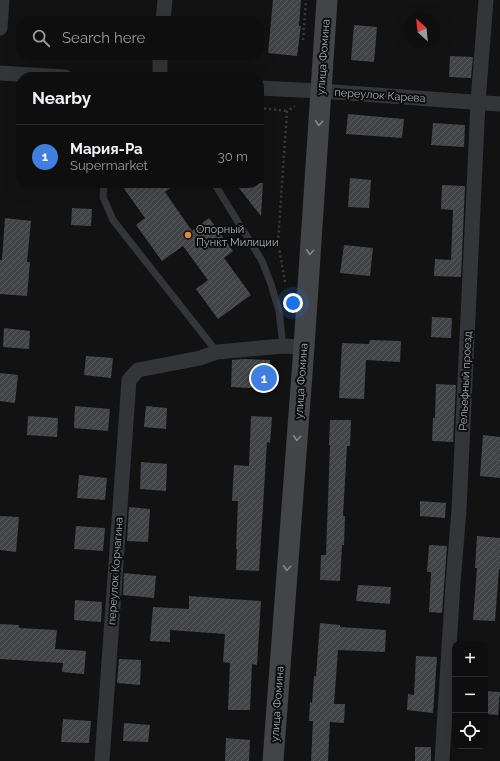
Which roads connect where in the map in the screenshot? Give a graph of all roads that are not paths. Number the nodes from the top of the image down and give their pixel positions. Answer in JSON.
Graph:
{"nodes":[{"id":1,"x":2,"y":0,"type":"edge"},
{"id":2,"x":166,"y":0,"type":"edge"},
{"id":3,"x":327,"y":0,"type":"edge"},
{"id":4,"x":486,"y":0,"type":"edge"},
{"id":5,"x":164,"y":16,"type":"edge"},
{"id":6,"x":0,"y":28,"type":"edge"},
{"id":7,"x":160,"y":60,"type":"edge"},
{"id":8,"x":160,"y":72,"type":"edge"},
{"id":9,"x":0,"y":73,"type":"edge"},
{"id":10,"x":16,"y":74,"type":"edge"},
{"id":11,"x":264,"y":88,"type":"edge"},
{"id":12,"x":321,"y":90,"type":"junction"},
{"id":13,"x":478,"y":102,"type":"junction"},
{"id":14,"x":500,"y":104,"type":"edge"},
{"id":15,"x":104,"y":188,"type":"edge"},
{"id":16,"x":217,"y":188,"type":"edge"},
{"id":17,"x":283,"y":346,"type":"junction"},
{"id":18,"x":304,"y":347,"type":"junction"},
{"id":19,"x":217,"y":352,"type":"junction"},
{"id":20,"x":102,"y":761,"type":"edge"},
{"id":21,"x":273,"y":761,"type":"edge"},
{"id":22,"x":442,"y":761,"type":"edge"}],
"edges":[{"from":1,"to":6,"type":"street"},
{"from":2,"to":5,"type":"street"},
{"from":3,"to":12,"type":"street","name":"улица Фомина"},
{"from":4,"to":13,"type":"street","name":"Рельефный проезд"},
{"from":7,"to":8,"type":"street"},
{"from":9,"to":10,"type":"street"},
{"from":11,"to":12,"type":"street","name":"переулок Карева"},
{"from":12,"to":13,"type":"street","name":"переулок Карева"},
{"from":12,"to":18,"type":"street","name":"улица Фомина","one_way":true},
{"from":13,"to":14,"type":"street","name":"переулок Карева"},
{"from":13,"to":22,"type":"street","name":"Рельефный проезд"},
{"from":15,"to":19,"type":"lane"},
{"from":16,"to":17,"type":"lane"},
{"from":17,"to":18,"type":"street"},
{"from":17,"to":19,"type":"street"},
{"from":18,"to":21,"type":"street","name":"улица Фомина","one_way":true},
{"from":19,"to":20,"type":"street","name":"переулок Корчагина"}]}
